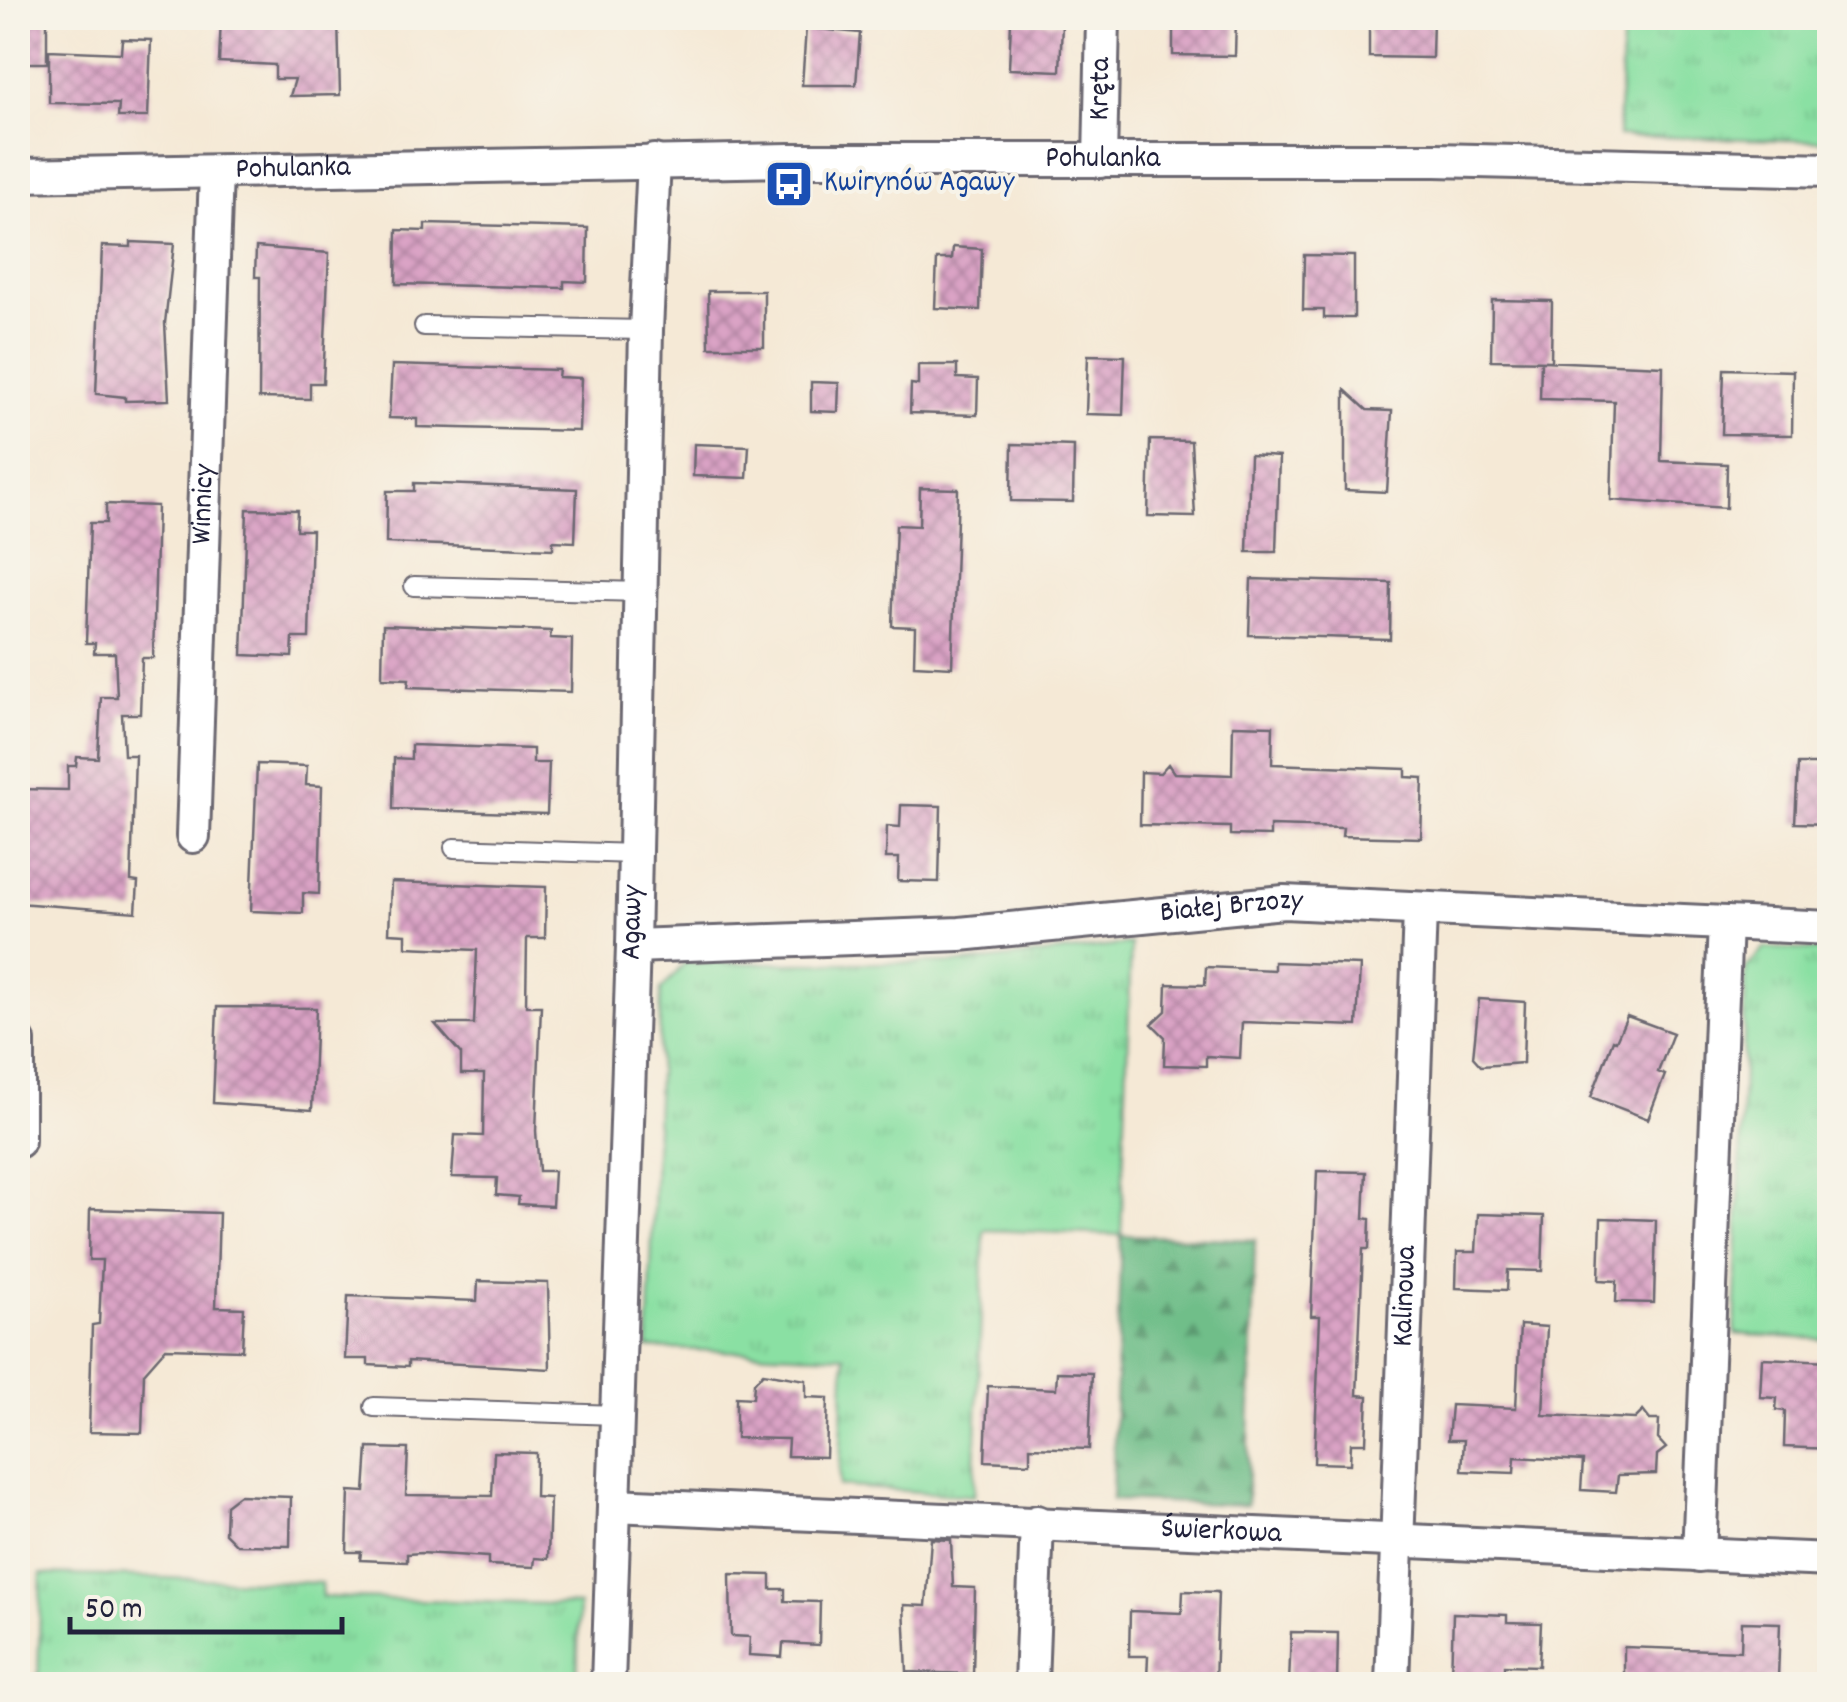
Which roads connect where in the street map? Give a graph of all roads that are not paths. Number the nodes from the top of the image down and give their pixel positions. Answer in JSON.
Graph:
{"nodes":[{"id":1,"x":1103,"y":18,"type":"edge"},
{"id":2,"x":654,"y":161,"type":"junction"},
{"id":3,"x":1100,"y":162,"type":"junction"},
{"id":4,"x":1830,"y":170,"type":"edge"},
{"id":5,"x":216,"y":172,"type":"junction"},
{"id":6,"x":18,"y":175,"type":"edge"},
{"id":7,"x":424,"y":326,"type":"dead end"},
{"id":8,"x":646,"y":330,"type":"junction"},
{"id":9,"x":414,"y":586,"type":"dead end"},
{"id":10,"x":641,"y":592,"type":"junction"},
{"id":11,"x":193,"y":836,"type":"dead end"},
{"id":12,"x":454,"y":848,"type":"dead end"},
{"id":13,"x":635,"y":854,"type":"junction"},
{"id":14,"x":1420,"y":911,"type":"junction"},
{"id":15,"x":1725,"y":923,"type":"junction"},
{"id":16,"x":1830,"y":928,"type":"edge"},
{"id":17,"x":633,"y":946,"type":"junction"},
{"id":18,"x":18,"y":1041,"type":"edge"},
{"id":19,"x":18,"y":1141,"type":"edge"},
{"id":20,"x":374,"y":1407,"type":"dead end"},
{"id":21,"x":616,"y":1415,"type":"junction"},
{"id":22,"x":614,"y":1505,"type":"junction"},
{"id":23,"x":1037,"y":1522,"type":"junction"},
{"id":24,"x":1396,"y":1543,"type":"junction"},
{"id":25,"x":1700,"y":1555,"type":"junction"},
{"id":26,"x":1830,"y":1560,"type":"edge"},
{"id":27,"x":608,"y":1684,"type":"edge"},
{"id":28,"x":1031,"y":1684,"type":"edge"},
{"id":29,"x":1392,"y":1684,"type":"edge"}],
"edges":[{"from":1,"to":3,"type":"street","name":"Kręta"},
{"from":2,"to":3,"type":"street","name":"Pohulanka"},
{"from":2,"to":5,"type":"street","name":"Pohulanka"},
{"from":2,"to":8,"type":"street","name":"Agawy"},
{"from":3,"to":4,"type":"street","name":"Pohulanka"},
{"from":5,"to":6,"type":"street","name":"Pohulanka"},
{"from":5,"to":11,"type":"street","name":"Winnicy"},
{"from":7,"to":8,"type":"lane"},
{"from":8,"to":10,"type":"street","name":"Agawy"},
{"from":9,"to":10,"type":"lane"},
{"from":10,"to":13,"type":"street","name":"Agawy"},
{"from":12,"to":13,"type":"lane"},
{"from":13,"to":17,"type":"street","name":"Agawy"},
{"from":14,"to":15,"type":"street","name":"Białej Brzozy"},
{"from":14,"to":17,"type":"street","name":"Białej Brzozy"},
{"from":14,"to":24,"type":"street","name":"Kalinowa"},
{"from":15,"to":16,"type":"street","name":"Białej Brzozy"},
{"from":15,"to":25,"type":"street"},
{"from":17,"to":21,"type":"street","name":"Agawy"},
{"from":18,"to":19,"type":"street"},
{"from":20,"to":21,"type":"lane"},
{"from":21,"to":22,"type":"street","name":"Agawy"},
{"from":22,"to":23,"type":"street","name":"Świerkowa"},
{"from":22,"to":27,"type":"street","name":"Agawy"},
{"from":23,"to":24,"type":"street","name":"Świerkowa"},
{"from":23,"to":28,"type":"street"},
{"from":24,"to":25,"type":"street","name":"Świerkowa"},
{"from":24,"to":29,"type":"street","name":"Kalinowa"},
{"from":25,"to":26,"type":"street","name":"Świerkowa"}]}
